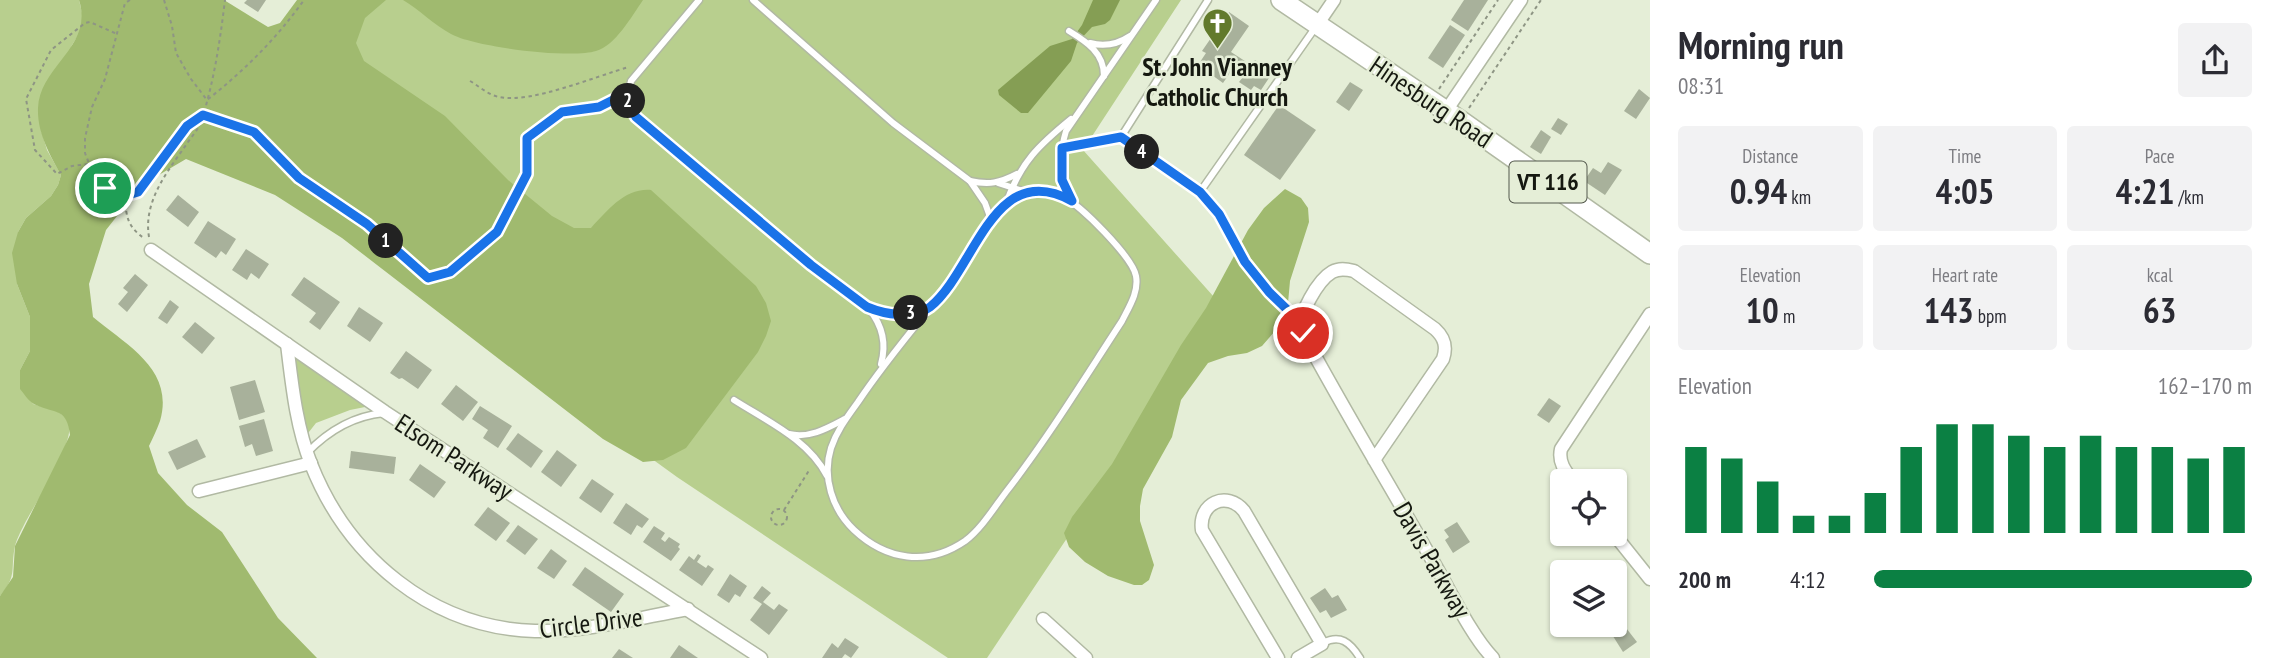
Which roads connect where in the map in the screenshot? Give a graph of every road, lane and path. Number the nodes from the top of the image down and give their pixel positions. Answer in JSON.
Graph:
{"nodes":[{"id":1,"x":130,"y":0,"type":"edge"},
{"id":2,"x":164,"y":0,"type":"edge"},
{"id":3,"x":225,"y":0,"type":"edge"},
{"id":4,"x":304,"y":0,"type":"edge"},
{"id":5,"x":699,"y":0,"type":"edge"},
{"id":6,"x":753,"y":0,"type":"edge"},
{"id":7,"x":1156,"y":0,"type":"edge"},
{"id":8,"x":1208,"y":0,"type":"edge"},
{"id":9,"x":1281,"y":0,"type":"edge"},
{"id":10,"x":1335,"y":0,"type":"edge"},
{"id":11,"x":1498,"y":0,"type":"edge"},
{"id":12,"x":1521,"y":0,"type":"edge"},
{"id":13,"x":1541,"y":0,"type":"edge"},
{"id":14,"x":1317,"y":25,"type":"junction"},
{"id":15,"x":1069,"y":31,"type":"dead end"},
{"id":16,"x":1135,"y":32,"type":"junction"},
{"id":17,"x":117,"y":34,"type":"junction"},
{"id":18,"x":1087,"y":42,"type":"junction"},
{"id":19,"x":644,"y":63,"type":"junction"},
{"id":20,"x":1104,"y":78,"type":"junction"},
{"id":21,"x":470,"y":81,"type":"dead end"},
{"id":22,"x":627,"y":93,"type":"junction"},
{"id":23,"x":207,"y":100,"type":"junction"},
{"id":24,"x":1446,"y":111,"type":"junction"},
{"id":25,"x":203,"y":115,"type":"junction"},
{"id":26,"x":1074,"y":117,"type":"junction"},
{"id":27,"x":1121,"y":137,"type":"junction"},
{"id":28,"x":1062,"y":148,"type":"junction"},
{"id":29,"x":89,"y":164,"type":"junction"},
{"id":30,"x":1017,"y":174,"type":"junction"},
{"id":31,"x":970,"y":181,"type":"junction"},
{"id":32,"x":998,"y":183,"type":"junction"},
{"id":33,"x":1012,"y":188,"type":"junction"},
{"id":34,"x":1026,"y":192,"type":"junction"},
{"id":35,"x":1200,"y":192,"type":"junction"},
{"id":36,"x":125,"y":196,"type":"junction"},
{"id":37,"x":1007,"y":201,"type":"junction"},
{"id":38,"x":1072,"y":201,"type":"junction"},
{"id":39,"x":989,"y":224,"type":"junction"},
{"id":40,"x":150,"y":246,"type":"junction"},
{"id":41,"x":1650,"y":254,"type":"edge"},
{"id":42,"x":867,"y":307,"type":"junction"},
{"id":43,"x":929,"y":308,"type":"junction"},
{"id":44,"x":1650,"y":314,"type":"edge"},
{"id":45,"x":1300,"y":322,"type":"junction"},
{"id":46,"x":287,"y":344,"type":"junction"},
{"id":47,"x":881,"y":367,"type":"junction"},
{"id":48,"x":734,"y":400,"type":"dead end"},
{"id":49,"x":385,"y":412,"type":"junction"},
{"id":50,"x":846,"y":418,"type":"junction"},
{"id":51,"x":784,"y":432,"type":"junction"},
{"id":52,"x":309,"y":458,"type":"junction"},
{"id":53,"x":816,"y":459,"type":"junction"},
{"id":54,"x":1374,"y":460,"type":"junction"},
{"id":55,"x":1566,"y":469,"type":"edge"},
{"id":56,"x":828,"y":478,"type":"junction"},
{"id":57,"x":199,"y":491,"type":"dead end"},
{"id":58,"x":784,"y":510,"type":"junction"},
{"id":59,"x":1624,"y":546,"type":"edge"},
{"id":60,"x":1650,"y":579,"type":"edge"},
{"id":61,"x":688,"y":609,"type":"junction"},
{"id":62,"x":1043,"y":619,"type":"dead end"},
{"id":63,"x":1322,"y":644,"type":"junction"},
{"id":64,"x":761,"y":658,"type":"edge"},
{"id":65,"x":1086,"y":658,"type":"edge"},
{"id":66,"x":1278,"y":658,"type":"edge"},
{"id":67,"x":1298,"y":658,"type":"edge"},
{"id":68,"x":1360,"y":658,"type":"edge"},
{"id":69,"x":1493,"y":658,"type":"edge"}],
"edges":[{"from":1,"to":17,"type":"path"},
{"from":2,"to":23,"type":"path"},
{"from":3,"to":23,"type":"path"},
{"from":4,"to":23,"type":"path"},
{"from":5,"to":19,"type":"lane"},
{"from":6,"to":31,"type":"lane"},
{"from":7,"to":16,"type":"lane"},
{"from":8,"to":27,"type":"lane"},
{"from":9,"to":14,"type":"main road","name":"Hinesburg Road","number":"VT 116"},
{"from":10,"to":14,"type":"street"},
{"from":11,"to":24,"type":"path"},
{"from":12,"to":24,"type":"street"},
{"from":13,"to":24,"type":"path"},
{"from":14,"to":24,"type":"main road","name":"Hinesburg Road","number":"VT 116"},
{"from":14,"to":35,"type":"lane"},
{"from":15,"to":18,"type":"lane"},
{"from":16,"to":18,"type":"lane"},
{"from":16,"to":20,"type":"lane"},
{"from":17,"to":29,"type":"path"},
{"from":17,"to":29,"type":"path"},
{"from":18,"to":20,"type":"lane"},
{"from":19,"to":21,"type":"path"},
{"from":19,"to":22,"type":"lane"},
{"from":20,"to":26,"type":"lane"},
{"from":22,"to":25,"type":"path"},
{"from":22,"to":42,"type":"lane"},
{"from":23,"to":25,"type":"path"},
{"from":24,"to":41,"type":"main road","name":"Hinesburg Road","number":"VT 116"},
{"from":25,"to":36,"type":"path"},
{"from":25,"to":40,"type":"path"},
{"from":26,"to":28,"type":"lane"},
{"from":26,"to":30,"type":"lane"},
{"from":27,"to":28,"type":"path"},
{"from":27,"to":35,"type":"lane"},
{"from":28,"to":38,"type":"lane"},
{"from":29,"to":36,"type":"path"},
{"from":30,"to":32,"type":"lane"},
{"from":30,"to":33,"type":"lane"},
{"from":31,"to":32,"type":"lane"},
{"from":31,"to":39,"type":"lane"},
{"from":32,"to":33,"type":"lane"},
{"from":33,"to":34,"type":"lane"},
{"from":33,"to":37,"type":"lane"},
{"from":34,"to":37,"type":"lane"},
{"from":34,"to":38,"type":"lane"},
{"from":35,"to":45,"type":"path"},
{"from":36,"to":40,"type":"path"},
{"from":37,"to":39,"type":"lane"},
{"from":38,"to":56,"type":"lane"},
{"from":39,"to":43,"type":"lane"},
{"from":40,"to":46,"type":"street","name":"Elsom Parkway"},
{"from":42,"to":43,"type":"lane"},
{"from":42,"to":47,"type":"lane"},
{"from":43,"to":47,"type":"lane"},
{"from":44,"to":55,"type":"street"},
{"from":45,"to":54,"type":"street","name":"Davis Parkway"},
{"from":45,"to":54,"type":"street"},
{"from":46,"to":49,"type":"street","name":"Elsom Parkway"},
{"from":46,"to":52,"type":"street","name":"Circle Drive"},
{"from":47,"to":50,"type":"lane"},
{"from":48,"to":51,"type":"lane"},
{"from":49,"to":52,"type":"lane"},
{"from":49,"to":61,"type":"street","name":"Elsom Parkway"},
{"from":50,"to":51,"type":"lane"},
{"from":50,"to":56,"type":"lane"},
{"from":51,"to":53,"type":"lane"},
{"from":52,"to":57,"type":"street"},
{"from":52,"to":61,"type":"street","name":"Circle Drive"},
{"from":53,"to":56,"type":"lane"},
{"from":53,"to":58,"type":"path"},
{"from":54,"to":69,"type":"street","name":"Davis Parkway"},
{"from":58,"to":58,"type":"path"},
{"from":59,"to":60,"type":"street"},
{"from":61,"to":64,"type":"street","name":"Elsom Parkway"},
{"from":62,"to":65,"type":"street"},
{"from":63,"to":66,"type":"street"},
{"from":63,"to":67,"type":"street"},
{"from":63,"to":68,"type":"lane"}]}
